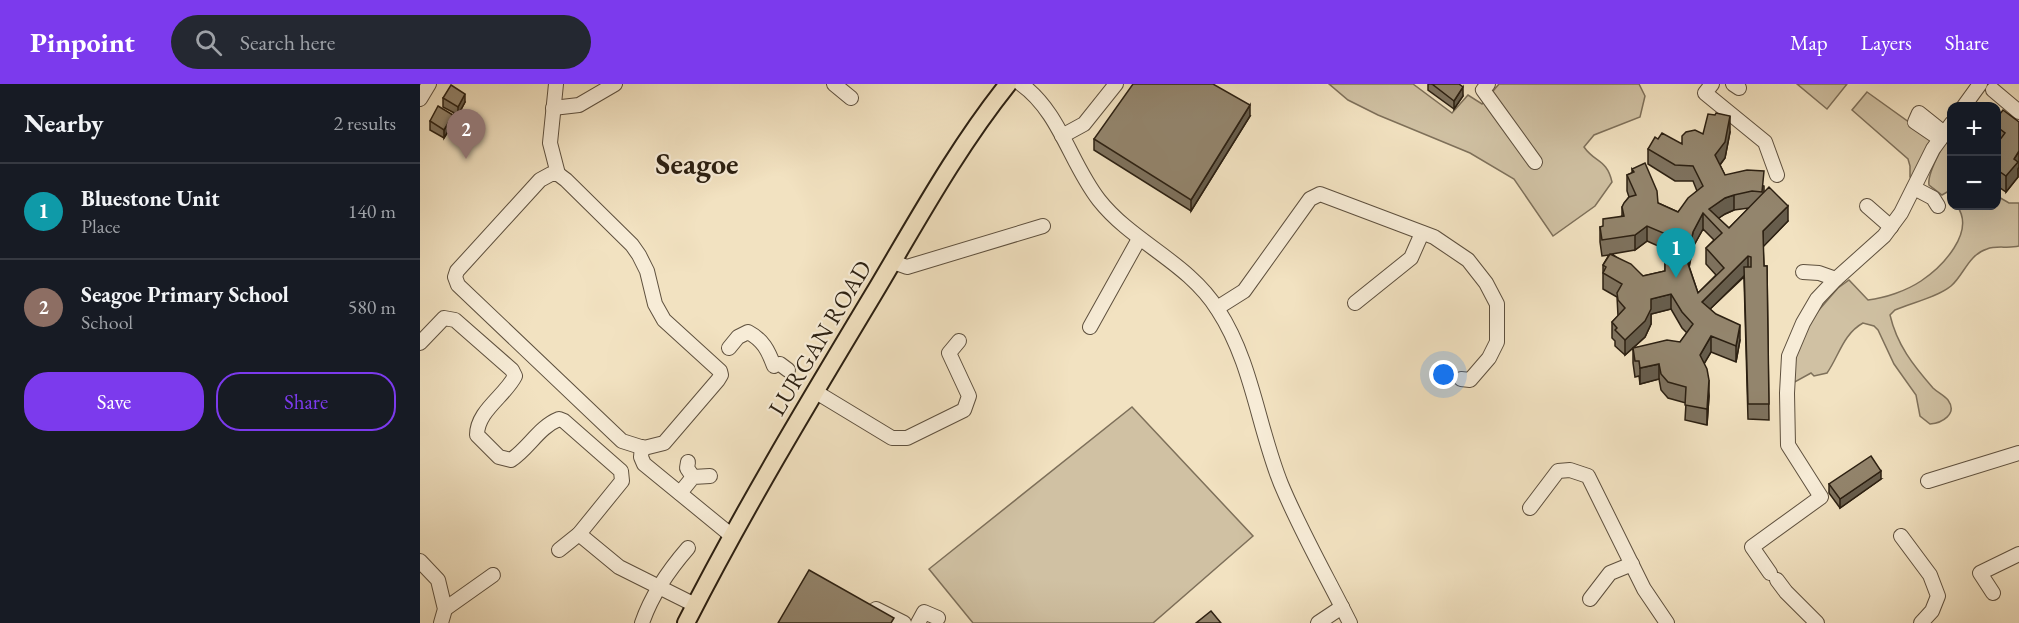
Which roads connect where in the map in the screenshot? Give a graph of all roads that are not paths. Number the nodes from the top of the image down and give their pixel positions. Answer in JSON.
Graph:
{"nodes":[{"id":1,"x":429,"y":84,"type":"edge"},
{"id":2,"x":556,"y":84,"type":"edge"},
{"id":3,"x":615,"y":84,"type":"edge"},
{"id":4,"x":834,"y":84,"type":"edge"},
{"id":5,"x":1008,"y":84,"type":"edge"},
{"id":6,"x":1021,"y":84,"type":"edge"},
{"id":7,"x":1116,"y":84,"type":"edge"},
{"id":8,"x":1488,"y":84,"type":"edge"},
{"id":9,"x":1712,"y":84,"type":"edge"},
{"id":10,"x":1973,"y":86,"type":"edge"},
{"id":11,"x":1993,"y":90,"type":"dead end"},
{"id":12,"x":851,"y":98,"type":"dead end"},
{"id":13,"x":420,"y":99,"type":"edge"},
{"id":14,"x":1966,"y":102,"type":"edge"},
{"id":15,"x":553,"y":108,"type":"junction"},
{"id":16,"x":2019,"y":112,"type":"edge"},
{"id":17,"x":1918,"y":113,"type":"dead end"},
{"id":18,"x":1945,"y":132,"type":"edge"},
{"id":19,"x":1062,"y":136,"type":"junction"},
{"id":20,"x":1535,"y":162,"type":"dead end"},
{"id":21,"x":558,"y":174,"type":"junction"},
{"id":22,"x":1777,"y":175,"type":"dead end"},
{"id":23,"x":1867,"y":206,"type":"dead end"},
{"id":24,"x":1043,"y":226,"type":"dead end"},
{"id":25,"x":1891,"y":227,"type":"junction"},
{"id":26,"x":1422,"y":233,"type":"junction"},
{"id":27,"x":1139,"y":239,"type":"junction"},
{"id":28,"x":893,"y":262,"type":"junction"},
{"id":29,"x":1803,"y":273,"type":"dead end"},
{"id":30,"x":1836,"y":279,"type":"junction"},
{"id":31,"x":1355,"y":303,"type":"dead end"},
{"id":32,"x":1217,"y":308,"type":"junction"},
{"id":33,"x":1090,"y":327,"type":"dead end"},
{"id":34,"x":959,"y":340,"type":"dead end"},
{"id":35,"x":420,"y":344,"type":"edge"},
{"id":36,"x":729,"y":348,"type":"dead end"},
{"id":37,"x":780,"y":367,"type":"dead end"},
{"id":38,"x":1461,"y":379,"type":"dead end"},
{"id":39,"x":816,"y":392,"type":"junction"},
{"id":40,"x":642,"y":447,"type":"junction"},
{"id":41,"x":2019,"y":453,"type":"edge"},
{"id":42,"x":688,"y":462,"type":"dead end"},
{"id":43,"x":710,"y":476,"type":"dead end"},
{"id":44,"x":693,"y":477,"type":"junction"},
{"id":45,"x":1928,"y":481,"type":"dead end"},
{"id":46,"x":680,"y":493,"type":"junction"},
{"id":47,"x":1530,"y":508,"type":"dead end"},
{"id":48,"x":579,"y":534,"type":"junction"},
{"id":49,"x":732,"y":536,"type":"junction"},
{"id":50,"x":1901,"y":536,"type":"dead end"},
{"id":51,"x":559,"y":550,"type":"dead end"},
{"id":52,"x":2019,"y":554,"type":"edge"},
{"id":53,"x":420,"y":561,"type":"edge"},
{"id":54,"x":1632,"y":564,"type":"junction"},
{"id":55,"x":693,"y":565,"type":"dead end"},
{"id":56,"x":494,"y":575,"type":"dead end"},
{"id":57,"x":658,"y":588,"type":"junction"},
{"id":58,"x":1993,"y":593,"type":"dead end"},
{"id":59,"x":1590,"y":599,"type":"dead end"},
{"id":60,"x":863,"y":602,"type":"edge"},
{"id":61,"x":695,"y":605,"type":"junction"},
{"id":62,"x":1342,"y":607,"type":"junction"},
{"id":63,"x":443,"y":616,"type":"edge"},
{"id":64,"x":938,"y":618,"type":"dead end"},
{"id":65,"x":648,"y":621,"type":"edge"},
{"id":66,"x":686,"y":623,"type":"edge"},
{"id":67,"x":903,"y":623,"type":"edge"},
{"id":68,"x":918,"y":623,"type":"edge"},
{"id":69,"x":1318,"y":623,"type":"edge"},
{"id":70,"x":1350,"y":623,"type":"edge"},
{"id":71,"x":1667,"y":623,"type":"edge"},
{"id":72,"x":1817,"y":623,"type":"edge"},
{"id":73,"x":1921,"y":623,"type":"edge"}],
"edges":[{"from":1,"to":13,"type":"street"},
{"from":2,"to":15,"type":"street"},
{"from":3,"to":15,"type":"street"},
{"from":4,"to":12,"type":"street"},
{"from":5,"to":28,"type":"main road","name":"LURGAN ROAD"},
{"from":6,"to":19,"type":"street"},
{"from":7,"to":19,"type":"street"},
{"from":8,"to":20,"type":"street"},
{"from":9,"to":22,"type":"street"},
{"from":10,"to":14,"type":"street"},
{"from":11,"to":16,"type":"street"},
{"from":15,"to":21,"type":"street"},
{"from":17,"to":18,"type":"street"},
{"from":18,"to":25,"type":"street"},
{"from":19,"to":27,"type":"street"},
{"from":21,"to":40,"type":"street"},
{"from":21,"to":40,"type":"street"},
{"from":23,"to":25,"type":"street"},
{"from":24,"to":28,"type":"street"},
{"from":25,"to":30,"type":"street"},
{"from":26,"to":31,"type":"street"},
{"from":26,"to":32,"type":"street"},
{"from":26,"to":38,"type":"street"},
{"from":27,"to":32,"type":"street"},
{"from":27,"to":33,"type":"street"},
{"from":28,"to":39,"type":"main road","name":"LURGAN ROAD"},
{"from":29,"to":30,"type":"street"},
{"from":30,"to":72,"type":"street"},
{"from":32,"to":62,"type":"street"},
{"from":34,"to":39,"type":"street"},
{"from":35,"to":48,"type":"street"},
{"from":36,"to":37,"type":"street"},
{"from":39,"to":49,"type":"main road","name":"LURGAN ROAD"},
{"from":40,"to":46,"type":"street"},
{"from":41,"to":45,"type":"street"},
{"from":42,"to":44,"type":"street"},
{"from":43,"to":44,"type":"street"},
{"from":44,"to":46,"type":"street"},
{"from":46,"to":49,"type":"street"},
{"from":47,"to":54,"type":"street"},
{"from":48,"to":51,"type":"street"},
{"from":48,"to":57,"type":"street"},
{"from":49,"to":61,"type":"main road","name":"LURGAN ROAD"},
{"from":50,"to":73,"type":"street"},
{"from":52,"to":58,"type":"street"},
{"from":53,"to":63,"type":"street"},
{"from":54,"to":59,"type":"street"},
{"from":54,"to":71,"type":"street"},
{"from":55,"to":57,"type":"street"},
{"from":56,"to":63,"type":"street"},
{"from":57,"to":61,"type":"street"},
{"from":57,"to":65,"type":"street"},
{"from":60,"to":67,"type":"street"},
{"from":61,"to":66,"type":"main road","name":"LURGAN ROAD"},
{"from":62,"to":69,"type":"street"},
{"from":62,"to":70,"type":"street"},
{"from":64,"to":68,"type":"street"}]}
